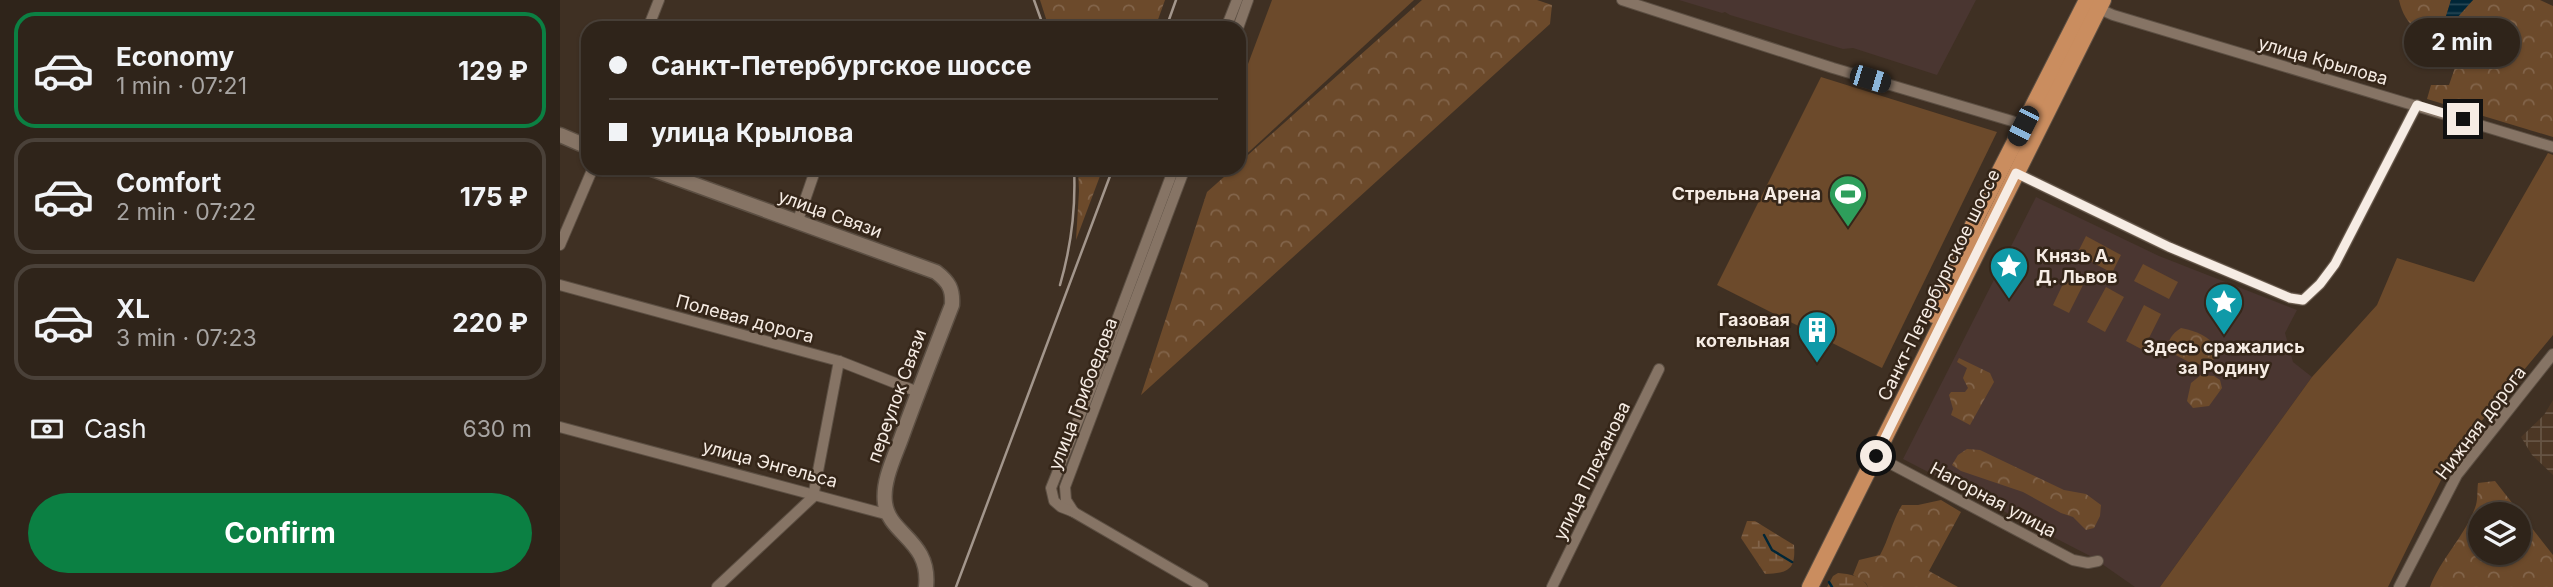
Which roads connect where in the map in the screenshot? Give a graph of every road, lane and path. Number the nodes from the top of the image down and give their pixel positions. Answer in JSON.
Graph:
{"nodes":[{"id":1,"x":659,"y":0,"type":"edge"},
{"id":2,"x":1237,"y":0,"type":"edge"},
{"id":3,"x":1248,"y":0,"type":"edge"},
{"id":4,"x":1622,"y":0,"type":"edge"},
{"id":5,"x":2094,"y":3,"type":"edge"},
{"id":6,"x":651,"y":21,"type":"edge"},
{"id":7,"x":1229,"y":21,"type":"edge"},
{"id":8,"x":1240,"y":21,"type":"edge"},
{"id":9,"x":2417,"y":105,"type":"junction"},
{"id":10,"x":2030,"y":129,"type":"junction"},
{"id":11,"x":560,"y":135,"type":"edge"},
{"id":12,"x":581,"y":144,"type":"edge"},
{"id":13,"x":2553,"y":147,"type":"edge"},
{"id":14,"x":2016,"y":173,"type":"junction"},
{"id":15,"x":590,"y":175,"type":"edge"},
{"id":16,"x":668,"y":175,"type":"edge"},
{"id":17,"x":814,"y":175,"type":"edge"},
{"id":18,"x":1171,"y":175,"type":"edge"},
{"id":19,"x":1182,"y":175,"type":"edge"},
{"id":20,"x":797,"y":223,"type":"junction"},
{"id":21,"x":560,"y":245,"type":"edge"},
{"id":22,"x":560,"y":285,"type":"edge"},
{"id":23,"x":953,"y":290,"type":"joint"},
{"id":24,"x":2553,"y":355,"type":"edge"},
{"id":25,"x":839,"y":361,"type":"junction"},
{"id":26,"x":1659,"y":369,"type":"dead end"},
{"id":27,"x":918,"y":392,"type":"junction"},
{"id":28,"x":560,"y":427,"type":"edge"},
{"id":29,"x":1876,"y":456,"type":"junction"},
{"id":30,"x":813,"y":496,"type":"junction"},
{"id":31,"x":1061,"y":503,"type":"dead end"},
{"id":32,"x":1074,"y":512,"type":"junction"},
{"id":33,"x":889,"y":515,"type":"junction"},
{"id":34,"x":2098,"y":561,"type":"dead end"},
{"id":35,"x":717,"y":587,"type":"edge"},
{"id":36,"x":926,"y":587,"type":"edge"},
{"id":37,"x":1203,"y":587,"type":"edge"},
{"id":38,"x":1552,"y":587,"type":"edge"},
{"id":39,"x":1800,"y":587,"type":"edge"},
{"id":40,"x":1810,"y":587,"type":"edge"},
{"id":41,"x":2399,"y":587,"type":"edge"}],
"edges":[{"from":1,"to":6,"type":"street"},
{"from":2,"to":7,"type":"street"},
{"from":3,"to":8,"type":"street"},
{"from":4,"to":10,"type":"street"},
{"from":5,"to":9,"type":"street","name":"улица Крылова"},
{"from":5,"to":10,"type":"main road","name":"Санкт-Петербургское шоссе"},
{"from":9,"to":13,"type":"street","name":"улица Крылова"},
{"from":9,"to":14,"type":"street"},
{"from":10,"to":14,"type":"main road","name":"Санкт-Петербургское шоссе"},
{"from":10,"to":39,"type":"main road","name":"Санкт-Петербургское шоссе"},
{"from":11,"to":12,"type":"street"},
{"from":14,"to":29,"type":"main road","name":"Санкт-Петербургское шоссе"},
{"from":15,"to":21,"type":"street"},
{"from":16,"to":20,"type":"street","name":"улица Связи"},
{"from":17,"to":20,"type":"street"},
{"from":18,"to":32,"type":"street","name":"улица Грибоедова"},
{"from":19,"to":32,"type":"street","name":"улица Грибоедова"},
{"from":20,"to":23,"type":"street","name":"улица Связи"},
{"from":22,"to":25,"type":"street","name":"Полевая дорога"},
{"from":23,"to":27,"type":"street","name":"переулок Связи"},
{"from":24,"to":41,"type":"street","name":"Нижняя дорога"},
{"from":25,"to":27,"type":"street","name":"Полевая дорога"},
{"from":25,"to":30,"type":"street"},
{"from":26,"to":38,"type":"street","name":"улица Плеханова"},
{"from":27,"to":33,"type":"street","name":"переулок Связи"},
{"from":28,"to":30,"type":"street","name":"улица Энгельса"},
{"from":29,"to":34,"type":"street","name":"Нагорная улица"},
{"from":29,"to":40,"type":"main road","name":"Санкт-Петербургское шоссе"},
{"from":30,"to":33,"type":"street","name":"улица Энгельса"},
{"from":30,"to":35,"type":"street"},
{"from":31,"to":32,"type":"street"},
{"from":32,"to":37,"type":"street"},
{"from":33,"to":36,"type":"street"}]}
